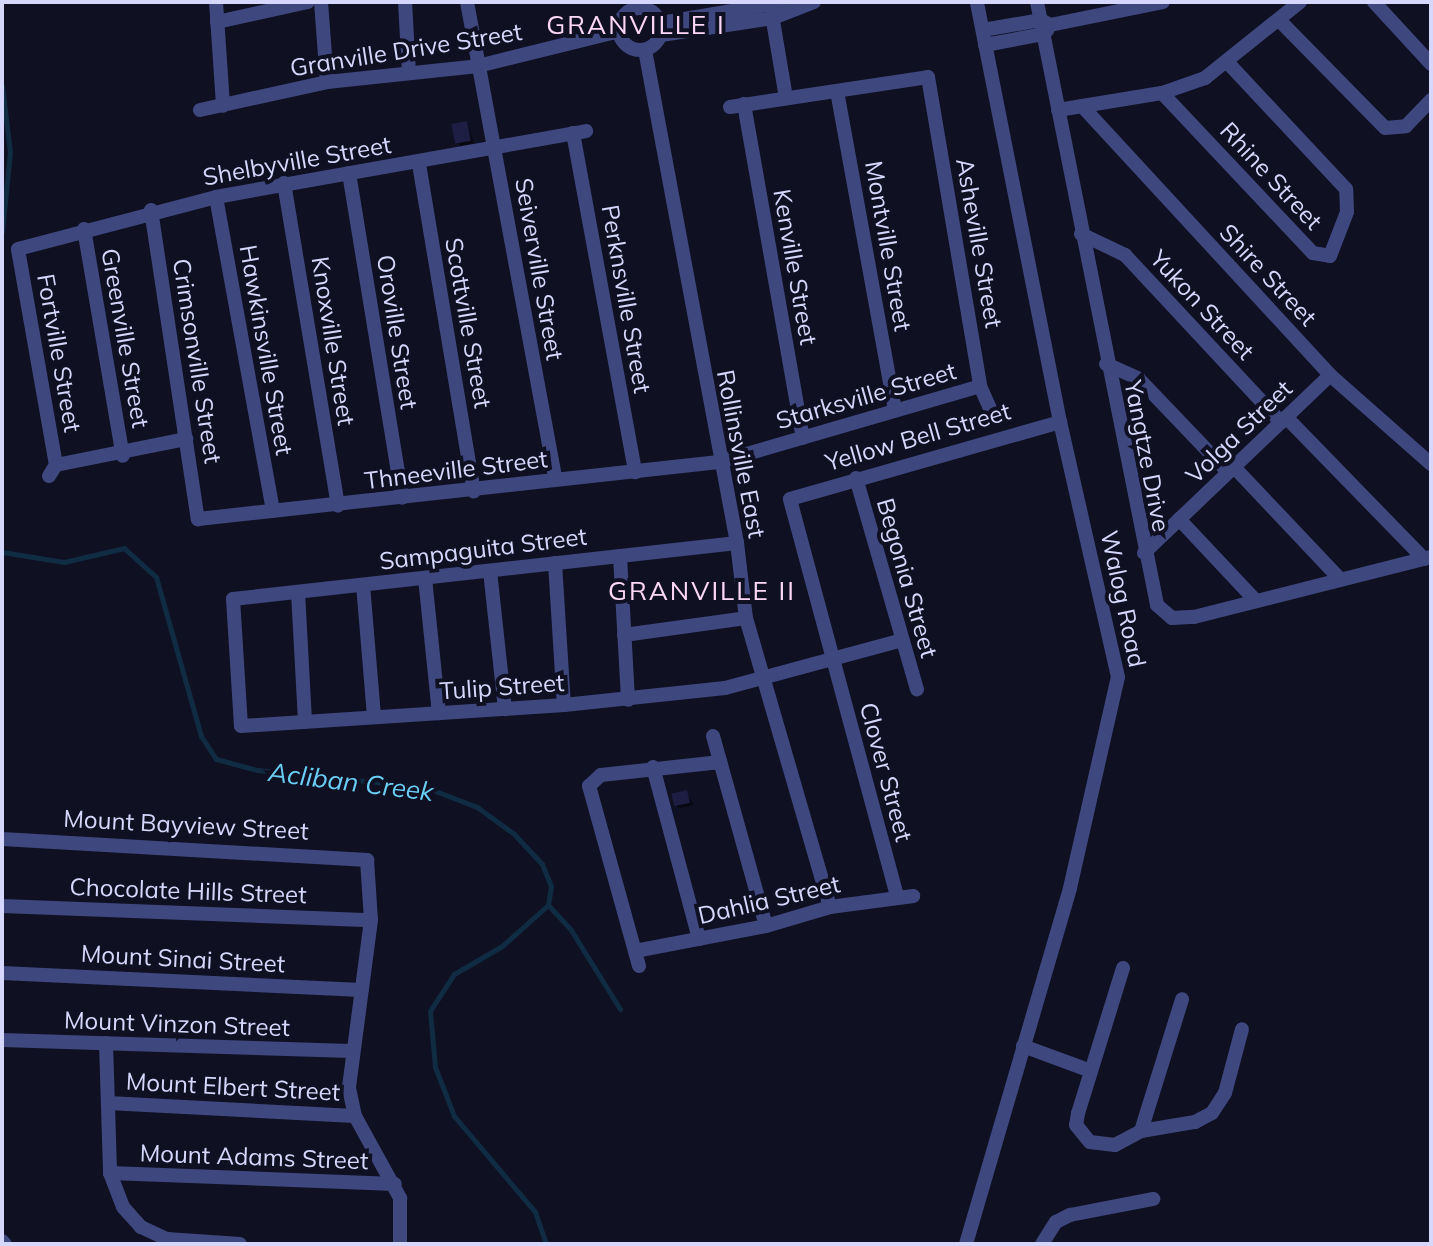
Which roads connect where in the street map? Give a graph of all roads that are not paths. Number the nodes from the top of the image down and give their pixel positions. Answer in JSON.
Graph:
{"nodes":[{"id":1,"x":216,"y":2,"type":"edge"},
{"id":2,"x":308,"y":2,"type":"edge"},
{"id":3,"x":321,"y":2,"type":"edge"},
{"id":4,"x":405,"y":2,"type":"edge"},
{"id":5,"x":467,"y":2,"type":"edge"},
{"id":6,"x":814,"y":2,"type":"edge"},
{"id":7,"x":977,"y":2,"type":"edge"},
{"id":8,"x":1037,"y":2,"type":"edge"},
{"id":9,"x":1163,"y":2,"type":"edge"},
{"id":10,"x":1300,"y":2,"type":"edge"},
{"id":11,"x":1374,"y":2,"type":"edge"},
{"id":12,"x":640,"y":5,"type":"edge"},
{"id":13,"x":721,"y":8,"type":"edge"},
{"id":14,"x":776,"y":8,"type":"edge"},
{"id":15,"x":217,"y":22,"type":"junction"},
{"id":16,"x":1281,"y":22,"type":"junction"},
{"id":17,"x":1045,"y":26,"type":"junction"},
{"id":18,"x":661,"y":29,"type":"junction"},
{"id":19,"x":619,"y":31,"type":"junction"},
{"id":20,"x":984,"y":38,"type":"junction"},
{"id":21,"x":645,"y":50,"type":"junction"},
{"id":22,"x":1229,"y":64,"type":"junction"},
{"id":23,"x":1431,"y":64,"type":"edge"},
{"id":24,"x":478,"y":66,"type":"junction"},
{"id":25,"x":409,"y":73,"type":"junction"},
{"id":26,"x":327,"y":82,"type":"junction"},
{"id":27,"x":837,"y":91,"type":"junction"},
{"id":28,"x":1162,"y":93,"type":"junction"},
{"id":29,"x":786,"y":98,"type":"junction"},
{"id":30,"x":1431,"y":100,"type":"edge"},
{"id":31,"x":223,"y":106,"type":"junction"},
{"id":32,"x":1082,"y":106,"type":"junction"},
{"id":33,"x":200,"y":110,"type":"dead end"},
{"id":34,"x":1058,"y":110,"type":"junction"},
{"id":35,"x":580,"y":132,"type":"joint"},
{"id":36,"x":495,"y":148,"type":"junction"},
{"id":37,"x":419,"y":164,"type":"junction"},
{"id":38,"x":349,"y":173,"type":"junction"},
{"id":39,"x":284,"y":183,"type":"junction"},
{"id":40,"x":216,"y":197,"type":"junction"},
{"id":41,"x":151,"y":210,"type":"junction"},
{"id":42,"x":84,"y":229,"type":"junction"},
{"id":43,"x":1081,"y":234,"type":"junction"},
{"id":44,"x":18,"y":249,"type":"joint"},
{"id":45,"x":1106,"y":364,"type":"junction"},
{"id":46,"x":1330,"y":375,"type":"junction"},
{"id":47,"x":980,"y":386,"type":"junction"},
{"id":48,"x":895,"y":410,"type":"junction"},
{"id":49,"x":992,"y":413,"type":"dead end"},
{"id":50,"x":1284,"y":419,"type":"junction"},
{"id":51,"x":1060,"y":422,"type":"junction"},
{"id":52,"x":803,"y":438,"type":"junction"},
{"id":53,"x":186,"y":439,"type":"junction"},
{"id":54,"x":123,"y":456,"type":"junction"},
{"id":55,"x":719,"y":462,"type":"junction"},
{"id":56,"x":1431,"y":464,"type":"edge"},
{"id":57,"x":1231,"y":470,"type":"junction"},
{"id":58,"x":635,"y":472,"type":"junction"},
{"id":59,"x":856,"y":478,"type":"junction"},
{"id":60,"x":555,"y":479,"type":"junction"},
{"id":61,"x":474,"y":491,"type":"junction"},
{"id":62,"x":402,"y":498,"type":"junction"},
{"id":63,"x":790,"y":499,"type":"joint"},
{"id":64,"x":338,"y":506,"type":"junction"},
{"id":65,"x":273,"y":511,"type":"junction"},
{"id":66,"x":198,"y":519,"type":"joint"},
{"id":67,"x":1179,"y":519,"type":"junction"},
{"id":68,"x":737,"y":543,"type":"junction"},
{"id":69,"x":1144,"y":553,"type":"junction"},
{"id":70,"x":620,"y":556,"type":"junction"},
{"id":71,"x":1427,"y":558,"type":"edge"},
{"id":72,"x":555,"y":563,"type":"junction"},
{"id":73,"x":490,"y":571,"type":"junction"},
{"id":74,"x":425,"y":578,"type":"junction"},
{"id":75,"x":1340,"y":579,"type":"junction"},
{"id":76,"x":363,"y":585,"type":"junction"},
{"id":77,"x":298,"y":592,"type":"junction"},
{"id":78,"x":1256,"y":601,"type":"junction"},
{"id":79,"x":746,"y":618,"type":"junction"},
{"id":80,"x":624,"y":635,"type":"junction"},
{"id":81,"x":899,"y":641,"type":"junction"},
{"id":82,"x":833,"y":659,"type":"junction"},
{"id":83,"x":764,"y":679,"type":"junction"},
{"id":84,"x":917,"y":689,"type":"dead end"},
{"id":85,"x":628,"y":700,"type":"junction"},
{"id":86,"x":564,"y":705,"type":"junction"},
{"id":87,"x":505,"y":709,"type":"junction"},
{"id":88,"x":439,"y":713,"type":"junction"},
{"id":89,"x":374,"y":717,"type":"junction"},
{"id":90,"x":305,"y":722,"type":"junction"},
{"id":91,"x":241,"y":726,"type":"joint"},
{"id":92,"x":713,"y":736,"type":"dead end"},
{"id":93,"x":720,"y":762,"type":"junction"},
{"id":94,"x":653,"y":767,"type":"junction"},
{"id":95,"x":2,"y":839,"type":"edge"},
{"id":96,"x":897,"y":896,"type":"junction"},
{"id":97,"x":913,"y":896,"type":"dead end"},
{"id":98,"x":2,"y":906,"type":"edge"},
{"id":99,"x":830,"y":907,"type":"junction"},
{"id":100,"x":371,"y":920,"type":"junction"},
{"id":101,"x":766,"y":926,"type":"junction"},
{"id":102,"x":699,"y":939,"type":"junction"},
{"id":103,"x":1123,"y":968,"type":"dead end"},
{"id":104,"x":2,"y":973,"type":"edge"},
{"id":105,"x":362,"y":990,"type":"junction"},
{"id":106,"x":1182,"y":999,"type":"dead end"},
{"id":107,"x":1242,"y":1029,"type":"dead end"},
{"id":108,"x":2,"y":1040,"type":"edge"},
{"id":109,"x":106,"y":1043,"type":"junction"},
{"id":110,"x":1023,"y":1046,"type":"junction"},
{"id":111,"x":351,"y":1051,"type":"junction"},
{"id":112,"x":1091,"y":1071,"type":"junction"},
{"id":113,"x":108,"y":1103,"type":"junction"},
{"id":114,"x":355,"y":1116,"type":"junction"},
{"id":115,"x":1141,"y":1131,"type":"junction"},
{"id":116,"x":110,"y":1173,"type":"junction"},
{"id":117,"x":395,"y":1184,"type":"junction"},
{"id":118,"x":1153,"y":1199,"type":"dead end"},
{"id":119,"x":240,"y":1244,"type":"edge"},
{"id":120,"x":400,"y":1244,"type":"edge"},
{"id":121,"x":966,"y":1244,"type":"edge"},
{"id":122,"x":1042,"y":1244,"type":"edge"}],
"edges":[{"from":1,"to":15,"type":"street"},
{"from":2,"to":15,"type":"street"},
{"from":3,"to":26,"type":"street"},
{"from":4,"to":25,"type":"street"},
{"from":5,"to":24,"type":"street","name":"Seiverville Street"},
{"from":6,"to":14,"type":"street"},
{"from":7,"to":20,"type":"street","name":"Walog Road"},
{"from":8,"to":17,"type":"street","name":"Yangtze Drive"},
{"from":9,"to":17,"type":"street"},
{"from":10,"to":16,"type":"street"},
{"from":11,"to":23,"type":"street"},
{"from":12,"to":18,"type":"street"},
{"from":12,"to":19,"type":"street"},
{"from":13,"to":14,"type":"street"},
{"from":13,"to":18,"type":"street"},
{"from":14,"to":18,"type":"street"},
{"from":14,"to":29,"type":"street"},
{"from":15,"to":31,"type":"street"},
{"from":16,"to":22,"type":"street"},
{"from":16,"to":30,"type":"street"},
{"from":17,"to":20,"type":"street"},
{"from":17,"to":34,"type":"street","name":"Yangtze Drive"},
{"from":18,"to":21,"type":"street"},
{"from":19,"to":21,"type":"street"},
{"from":19,"to":24,"type":"street","name":"Granville Drive Street"},
{"from":20,"to":51,"type":"street","name":"Walog Road"},
{"from":21,"to":55,"type":"street","name":"Rollinsville East"},
{"from":22,"to":28,"type":"street"},
{"from":22,"to":28,"type":"street","name":"Rhine Street"},
{"from":24,"to":25,"type":"street","name":"Granville Drive Street"},
{"from":24,"to":36,"type":"street","name":"Seiverville Street"},
{"from":25,"to":26,"type":"street","name":"Granville Drive Street"},
{"from":26,"to":31,"type":"street","name":"Granville Drive Street"},
{"from":27,"to":29,"type":"street"},
{"from":27,"to":47,"type":"street","name":"Asheville Street"},
{"from":27,"to":48,"type":"street","name":"Montville Street"},
{"from":28,"to":32,"type":"street"},
{"from":29,"to":52,"type":"street","name":"Kenville Street"},
{"from":31,"to":33,"type":"street","name":"Granville Drive Street"},
{"from":32,"to":34,"type":"street"},
{"from":32,"to":46,"type":"street","name":"Shire Street"},
{"from":34,"to":43,"type":"street","name":"Yangtze Drive"},
{"from":35,"to":36,"type":"street","name":"Shelbyville Street"},
{"from":35,"to":58,"type":"street","name":"Perknsville Street"},
{"from":36,"to":37,"type":"street","name":"Shelbyville Street"},
{"from":36,"to":60,"type":"street","name":"Seiverville Street"},
{"from":37,"to":38,"type":"street","name":"Shelbyville Street"},
{"from":37,"to":61,"type":"street","name":"Scottville Street"},
{"from":38,"to":39,"type":"street","name":"Shelbyville Street"},
{"from":38,"to":62,"type":"street","name":"Oroville Street"},
{"from":39,"to":40,"type":"street","name":"Shelbyville Street"},
{"from":39,"to":64,"type":"street","name":"Knoxville Street"},
{"from":40,"to":41,"type":"street","name":"Shelbyville Street"},
{"from":40,"to":65,"type":"street","name":"Hawkinsville Street"},
{"from":41,"to":42,"type":"street","name":"Shelbyville Street"},
{"from":41,"to":53,"type":"street","name":"Crimsonville Street"},
{"from":42,"to":44,"type":"street","name":"Shelbyville Street"},
{"from":42,"to":54,"type":"street","name":"Greenville Street"},
{"from":43,"to":45,"type":"street","name":"Yangtze Drive"},
{"from":43,"to":50,"type":"street","name":"Yukon Street"},
{"from":44,"to":54,"type":"street","name":"Fortville Street"},
{"from":45,"to":57,"type":"street"},
{"from":45,"to":69,"type":"street","name":"Yangtze Drive"},
{"from":46,"to":50,"type":"street","name":"Volga Street"},
{"from":46,"to":56,"type":"street","name":"Shire Street"},
{"from":47,"to":48,"type":"street","name":"Starksville Street"},
{"from":47,"to":49,"type":"street","name":"Asheville Street"},
{"from":48,"to":52,"type":"street","name":"Starksville Street"},
{"from":50,"to":57,"type":"street","name":"Volga Street"},
{"from":50,"to":71,"type":"street","name":"Yukon Street"},
{"from":51,"to":59,"type":"street","name":"Yellow Bell Street"},
{"from":51,"to":110,"type":"street","name":"Walog Road"},
{"from":52,"to":55,"type":"street","name":"Starksville Street"},
{"from":53,"to":54,"type":"street"},
{"from":53,"to":66,"type":"street","name":"Crimsonville Street"},
{"from":55,"to":58,"type":"street","name":"Thneeville Street"},
{"from":55,"to":68,"type":"street","name":"Rollinsville East"},
{"from":57,"to":67,"type":"street","name":"Volga Street"},
{"from":57,"to":75,"type":"street"},
{"from":58,"to":60,"type":"street","name":"Thneeville Street"},
{"from":59,"to":63,"type":"street","name":"Yellow Bell Street"},
{"from":59,"to":81,"type":"street","name":"Begonia Street"},
{"from":60,"to":61,"type":"street","name":"Thneeville Street"},
{"from":61,"to":62,"type":"street","name":"Thneeville Street"},
{"from":62,"to":64,"type":"street","name":"Thneeville Street"},
{"from":63,"to":82,"type":"street","name":"Clover Street"},
{"from":64,"to":65,"type":"street","name":"Thneeville Street"},
{"from":65,"to":66,"type":"street","name":"Thneeville Street"},
{"from":67,"to":69,"type":"street","name":"Volga Street"},
{"from":67,"to":78,"type":"street"},
{"from":68,"to":70,"type":"street","name":"Sampaguita Street"},
{"from":68,"to":79,"type":"street","name":"Rollinsville East"},
{"from":69,"to":78,"type":"street","name":"Yangtze Drive"},
{"from":70,"to":72,"type":"street","name":"Sampaguita Street"},
{"from":70,"to":80,"type":"street"},
{"from":71,"to":75,"type":"street","name":"Yangtze Drive"},
{"from":72,"to":73,"type":"street","name":"Sampaguita Street"},
{"from":72,"to":86,"type":"street"},
{"from":73,"to":74,"type":"street","name":"Sampaguita Street"},
{"from":73,"to":87,"type":"street"},
{"from":74,"to":76,"type":"street","name":"Sampaguita Street"},
{"from":74,"to":88,"type":"street"},
{"from":75,"to":78,"type":"street","name":"Yangtze Drive"},
{"from":76,"to":77,"type":"street","name":"Sampaguita Street"},
{"from":76,"to":89,"type":"street"},
{"from":77,"to":90,"type":"street"},
{"from":77,"to":91,"type":"street","name":"Sampaguita Street"},
{"from":79,"to":80,"type":"street"},
{"from":79,"to":83,"type":"street","name":"Rollinsville East"},
{"from":80,"to":85,"type":"street"},
{"from":81,"to":82,"type":"street","name":"Tulip Street"},
{"from":81,"to":84,"type":"street","name":"Begonia Street"},
{"from":82,"to":83,"type":"street","name":"Tulip Street"},
{"from":82,"to":96,"type":"street","name":"Clover Street"},
{"from":83,"to":85,"type":"street","name":"Tulip Street"},
{"from":83,"to":99,"type":"street","name":"Rollinsville East"},
{"from":85,"to":86,"type":"street","name":"Tulip Street"},
{"from":86,"to":87,"type":"street","name":"Tulip Street"},
{"from":87,"to":88,"type":"street","name":"Tulip Street"},
{"from":88,"to":89,"type":"street","name":"Tulip Street"},
{"from":89,"to":90,"type":"street","name":"Tulip Street"},
{"from":90,"to":91,"type":"street","name":"Tulip Street"},
{"from":92,"to":93,"type":"street"},
{"from":93,"to":94,"type":"street"},
{"from":93,"to":101,"type":"street"},
{"from":94,"to":102,"type":"street"},
{"from":94,"to":102,"type":"street","name":"Dahlia Street"},
{"from":95,"to":100,"type":"street","name":"Mount Bayview Street"},
{"from":96,"to":97,"type":"street","name":"Dahlia Street"},
{"from":96,"to":99,"type":"street","name":"Dahlia Street"},
{"from":98,"to":100,"type":"street","name":"Chocolate Hills Street"},
{"from":99,"to":101,"type":"street","name":"Dahlia Street"},
{"from":100,"to":105,"type":"street"},
{"from":101,"to":102,"type":"street","name":"Dahlia Street"},
{"from":103,"to":112,"type":"street"},
{"from":104,"to":105,"type":"street","name":"Mount Sinai Street"},
{"from":105,"to":111,"type":"street"},
{"from":106,"to":115,"type":"street"},
{"from":107,"to":115,"type":"street"},
{"from":108,"to":109,"type":"street","name":"Mount Vinzon Street"},
{"from":109,"to":111,"type":"street","name":"Mount Vinzon Street"},
{"from":109,"to":113,"type":"street"},
{"from":110,"to":112,"type":"street"},
{"from":110,"to":121,"type":"street","name":"Walog Road"},
{"from":111,"to":114,"type":"street"},
{"from":112,"to":115,"type":"street"},
{"from":113,"to":114,"type":"street","name":"Mount Elbert Street"},
{"from":113,"to":116,"type":"street"},
{"from":114,"to":117,"type":"street"},
{"from":116,"to":117,"type":"street","name":"Mount Adams Street"},
{"from":116,"to":119,"type":"street"},
{"from":117,"to":120,"type":"street"},
{"from":118,"to":122,"type":"street"}]}
